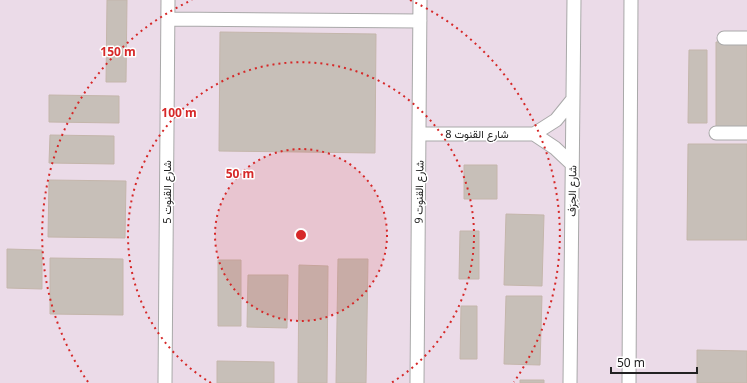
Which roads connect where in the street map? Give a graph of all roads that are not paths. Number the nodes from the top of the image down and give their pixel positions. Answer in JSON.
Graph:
{"nodes":[{"id":1,"x":168,"y":0,"type":"edge"},
{"id":2,"x":420,"y":0,"type":"edge"},
{"id":3,"x":574,"y":0,"type":"edge"},
{"id":4,"x":631,"y":0,"type":"edge"},
{"id":5,"x":168,"y":19,"type":"junction"},
{"id":6,"x":420,"y":21,"type":"junction"},
{"id":7,"x":724,"y":38,"type":"dead end"},
{"id":8,"x":747,"y":38,"type":"edge"},
{"id":9,"x":573,"y":99,"type":"junction"},
{"id":10,"x":716,"y":133,"type":"dead end"},
{"id":11,"x":420,"y":134,"type":"junction"},
{"id":12,"x":534,"y":134,"type":"junction"},
{"id":13,"x":747,"y":134,"type":"edge"},
{"id":14,"x":572,"y":164,"type":"junction"},
{"id":15,"x":165,"y":383,"type":"edge"},
{"id":16,"x":417,"y":383,"type":"edge"},
{"id":17,"x":570,"y":383,"type":"edge"},
{"id":18,"x":629,"y":383,"type":"edge"}],
"edges":[{"from":1,"to":5,"type":"street","name":"شارع القنوت 5"},
{"from":2,"to":6,"type":"street","name":"شارع القنوت 9"},
{"from":3,"to":9,"type":"street","name":"شارع الحِرَف"},
{"from":4,"to":18,"type":"street"},
{"from":5,"to":6,"type":"street"},
{"from":5,"to":15,"type":"street","name":"شارع القنوت 5"},
{"from":6,"to":11,"type":"street","name":"شارع القنوت 9"},
{"from":7,"to":8,"type":"street"},
{"from":9,"to":12,"type":"street"},
{"from":9,"to":14,"type":"street","name":"شارع الحِرَف"},
{"from":10,"to":13,"type":"street"},
{"from":11,"to":12,"type":"street","name":"شارع القنوت 8"},
{"from":11,"to":16,"type":"street","name":"شارع القنوت 9"},
{"from":12,"to":14,"type":"street"},
{"from":14,"to":17,"type":"street","name":"شارع الحِرَف"}]}
